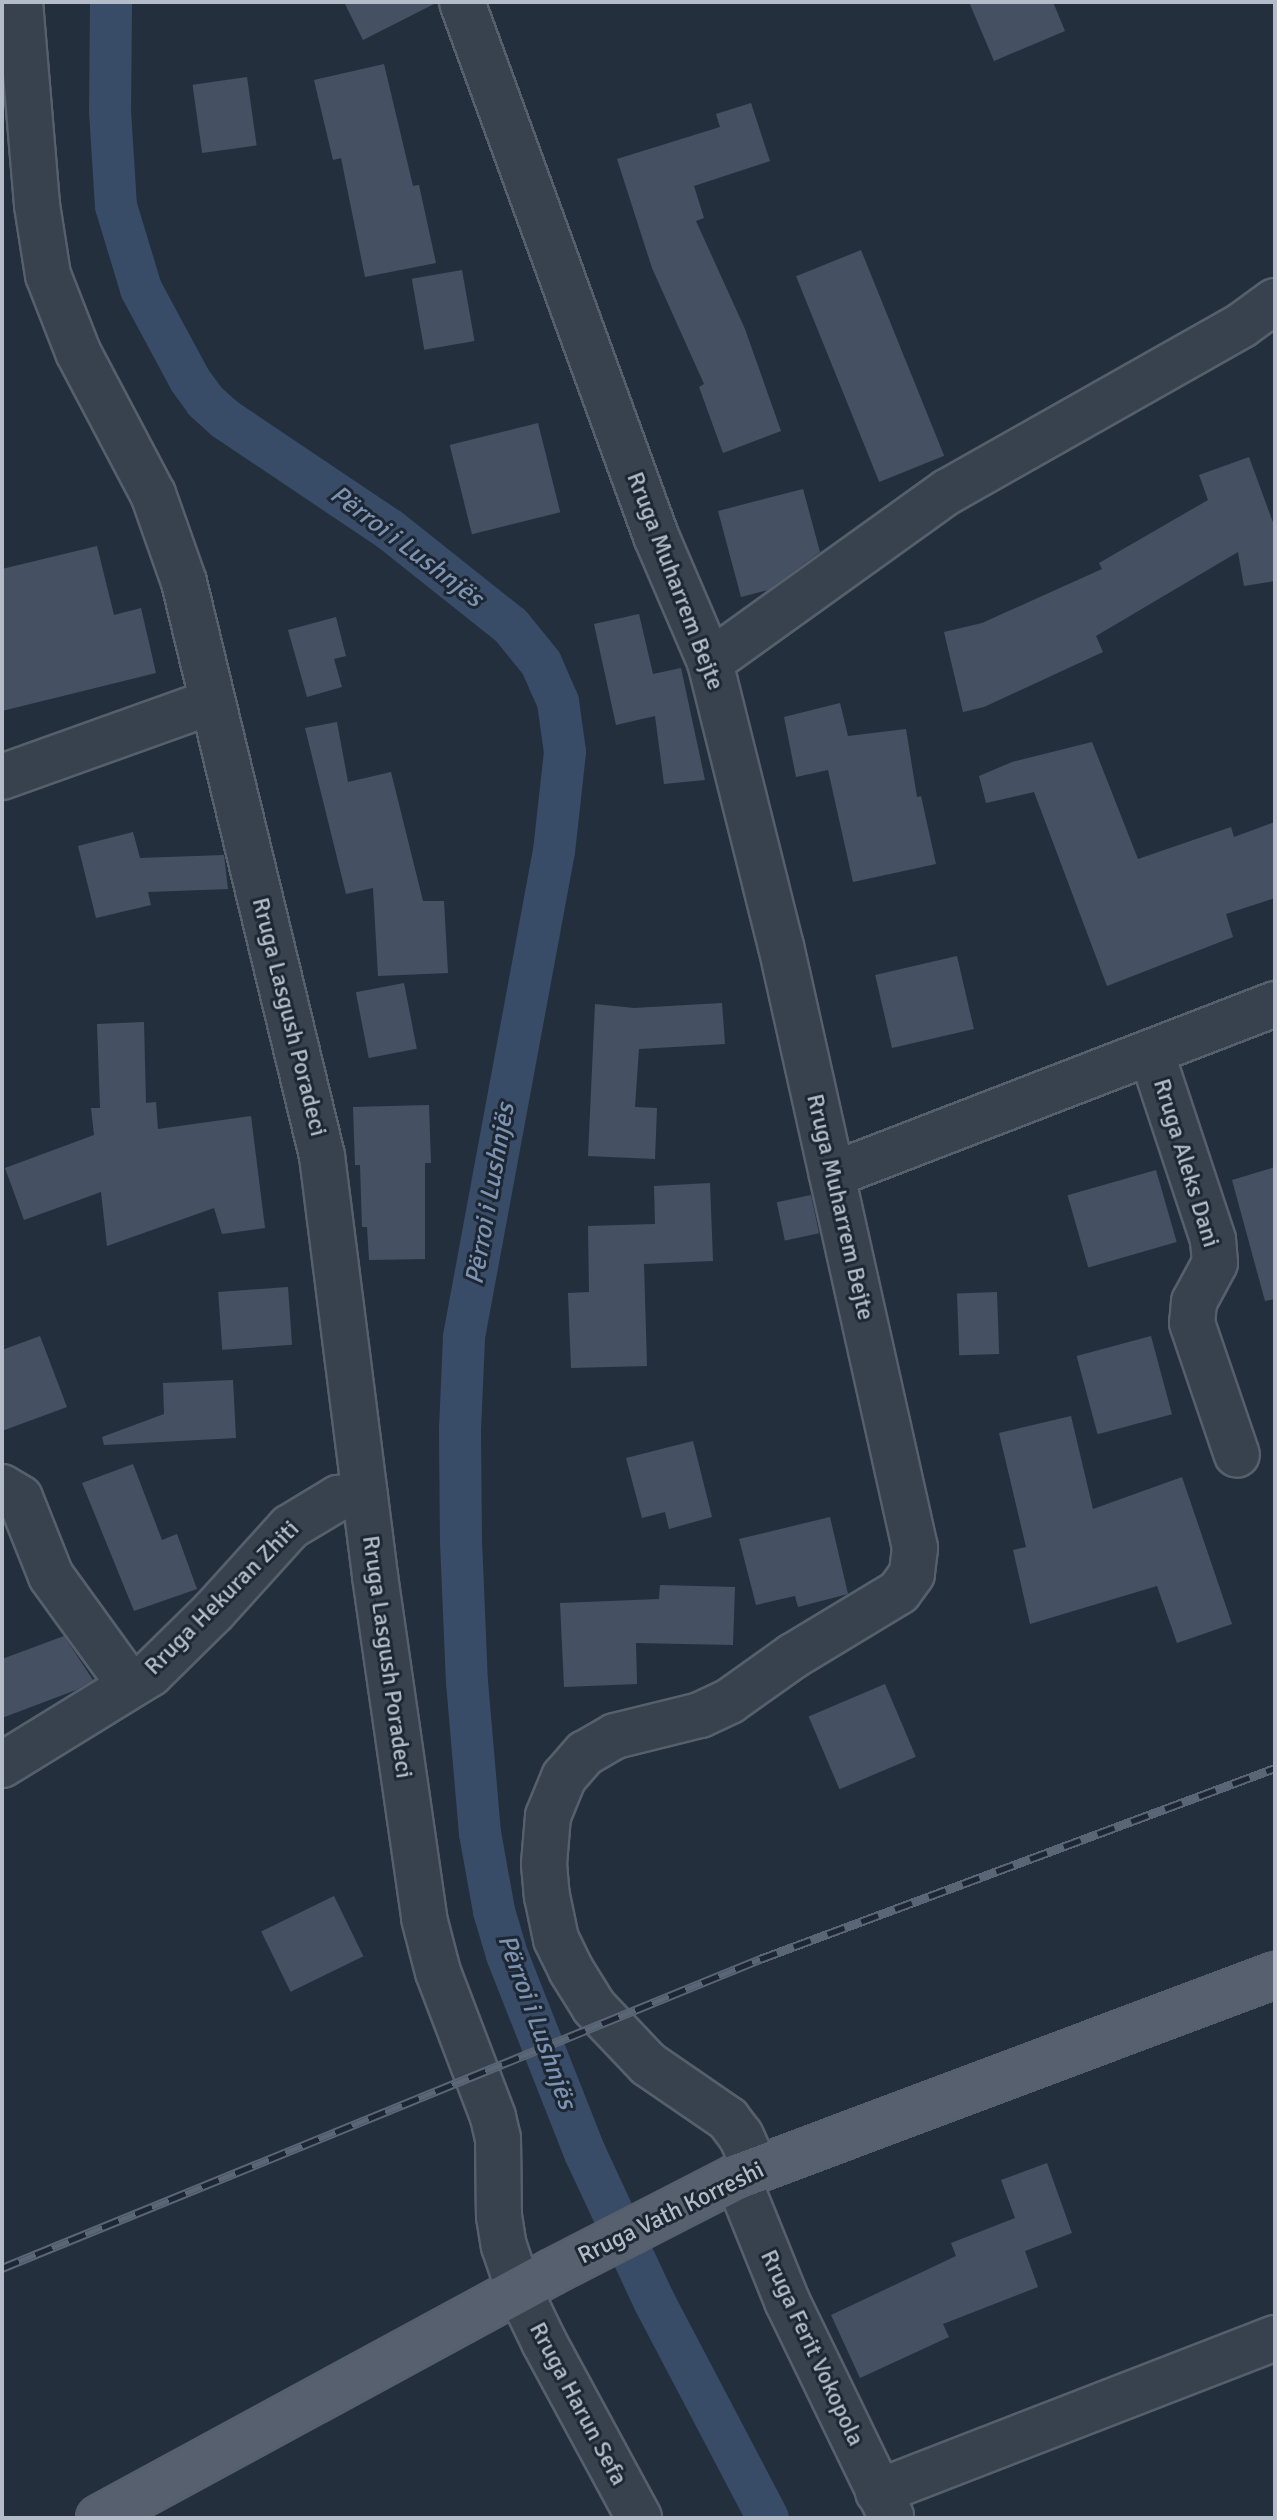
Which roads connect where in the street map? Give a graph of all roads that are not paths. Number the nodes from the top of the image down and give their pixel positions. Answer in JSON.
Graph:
{"nodes":[{"id":1,"x":20,"y":2,"type":"edge"},
{"id":2,"x":462,"y":2,"type":"edge"},
{"id":3,"x":1275,"y":301,"type":"edge"},
{"id":4,"x":710,"y":662,"type":"junction"},
{"id":5,"x":212,"y":702,"type":"junction"},
{"id":6,"x":2,"y":777,"type":"edge"},
{"id":7,"x":1275,"y":1004,"type":"edge"},
{"id":8,"x":1151,"y":1052,"type":"junction"},
{"id":9,"x":832,"y":1175,"type":"junction"},
{"id":10,"x":1237,"y":1455,"type":"dead end"},
{"id":11,"x":2,"y":1487,"type":"edge"},
{"id":12,"x":365,"y":1495,"type":"junction"},
{"id":13,"x":130,"y":1685,"type":"junction"},
{"id":14,"x":2,"y":1765,"type":"edge"},
{"id":15,"x":1275,"y":1975,"type":"edge"},
{"id":16,"x":734,"y":2179,"type":"junction"},
{"id":17,"x":535,"y":2281,"type":"junction"},
{"id":18,"x":1275,"y":2338,"type":"edge"},
{"id":19,"x":885,"y":2505,"type":"edge"},
{"id":20,"x":99,"y":2518,"type":"edge"},
{"id":21,"x":639,"y":2518,"type":"edge"}],
"edges":[{"from":1,"to":5,"type":"street","name":"Rruga Lasgush Poradeci"},
{"from":2,"to":4,"type":"street","name":"Rruga Muharrem Bejte"},
{"from":3,"to":4,"type":"street"},
{"from":4,"to":9,"type":"street","name":"Rruga Muharrem Bejte"},
{"from":5,"to":6,"type":"street"},
{"from":5,"to":12,"type":"street","name":"Rruga Lasgush Poradeci"},
{"from":7,"to":8,"type":"street","name":"Rruga Aleks Dani"},
{"from":8,"to":9,"type":"street","name":"Rruga Aleks Dani"},
{"from":8,"to":10,"type":"street","name":"Rruga Aleks Dani"},
{"from":9,"to":16,"type":"street","name":"Rruga Muharrem Bejte"},
{"from":11,"to":13,"type":"street"},
{"from":12,"to":13,"type":"street","name":"Rruga Hekuran Zhiti"},
{"from":12,"to":17,"type":"street","name":"Rruga Lasgush Poradeci"},
{"from":13,"to":14,"type":"street","name":"Rruga Hekuran Zhiti"},
{"from":15,"to":16,"type":"main road","name":"Rruga Vath Korreshi"},
{"from":16,"to":17,"type":"main road","name":"Rruga Vath Korreshi"},
{"from":16,"to":19,"type":"street","name":"Rruga Ferit Vokopola"},
{"from":17,"to":20,"type":"main road","name":"Rruga Vath Korreshi"},
{"from":17,"to":21,"type":"street","name":"Rruga Harun Sefa"},
{"from":18,"to":19,"type":"street"}]}
